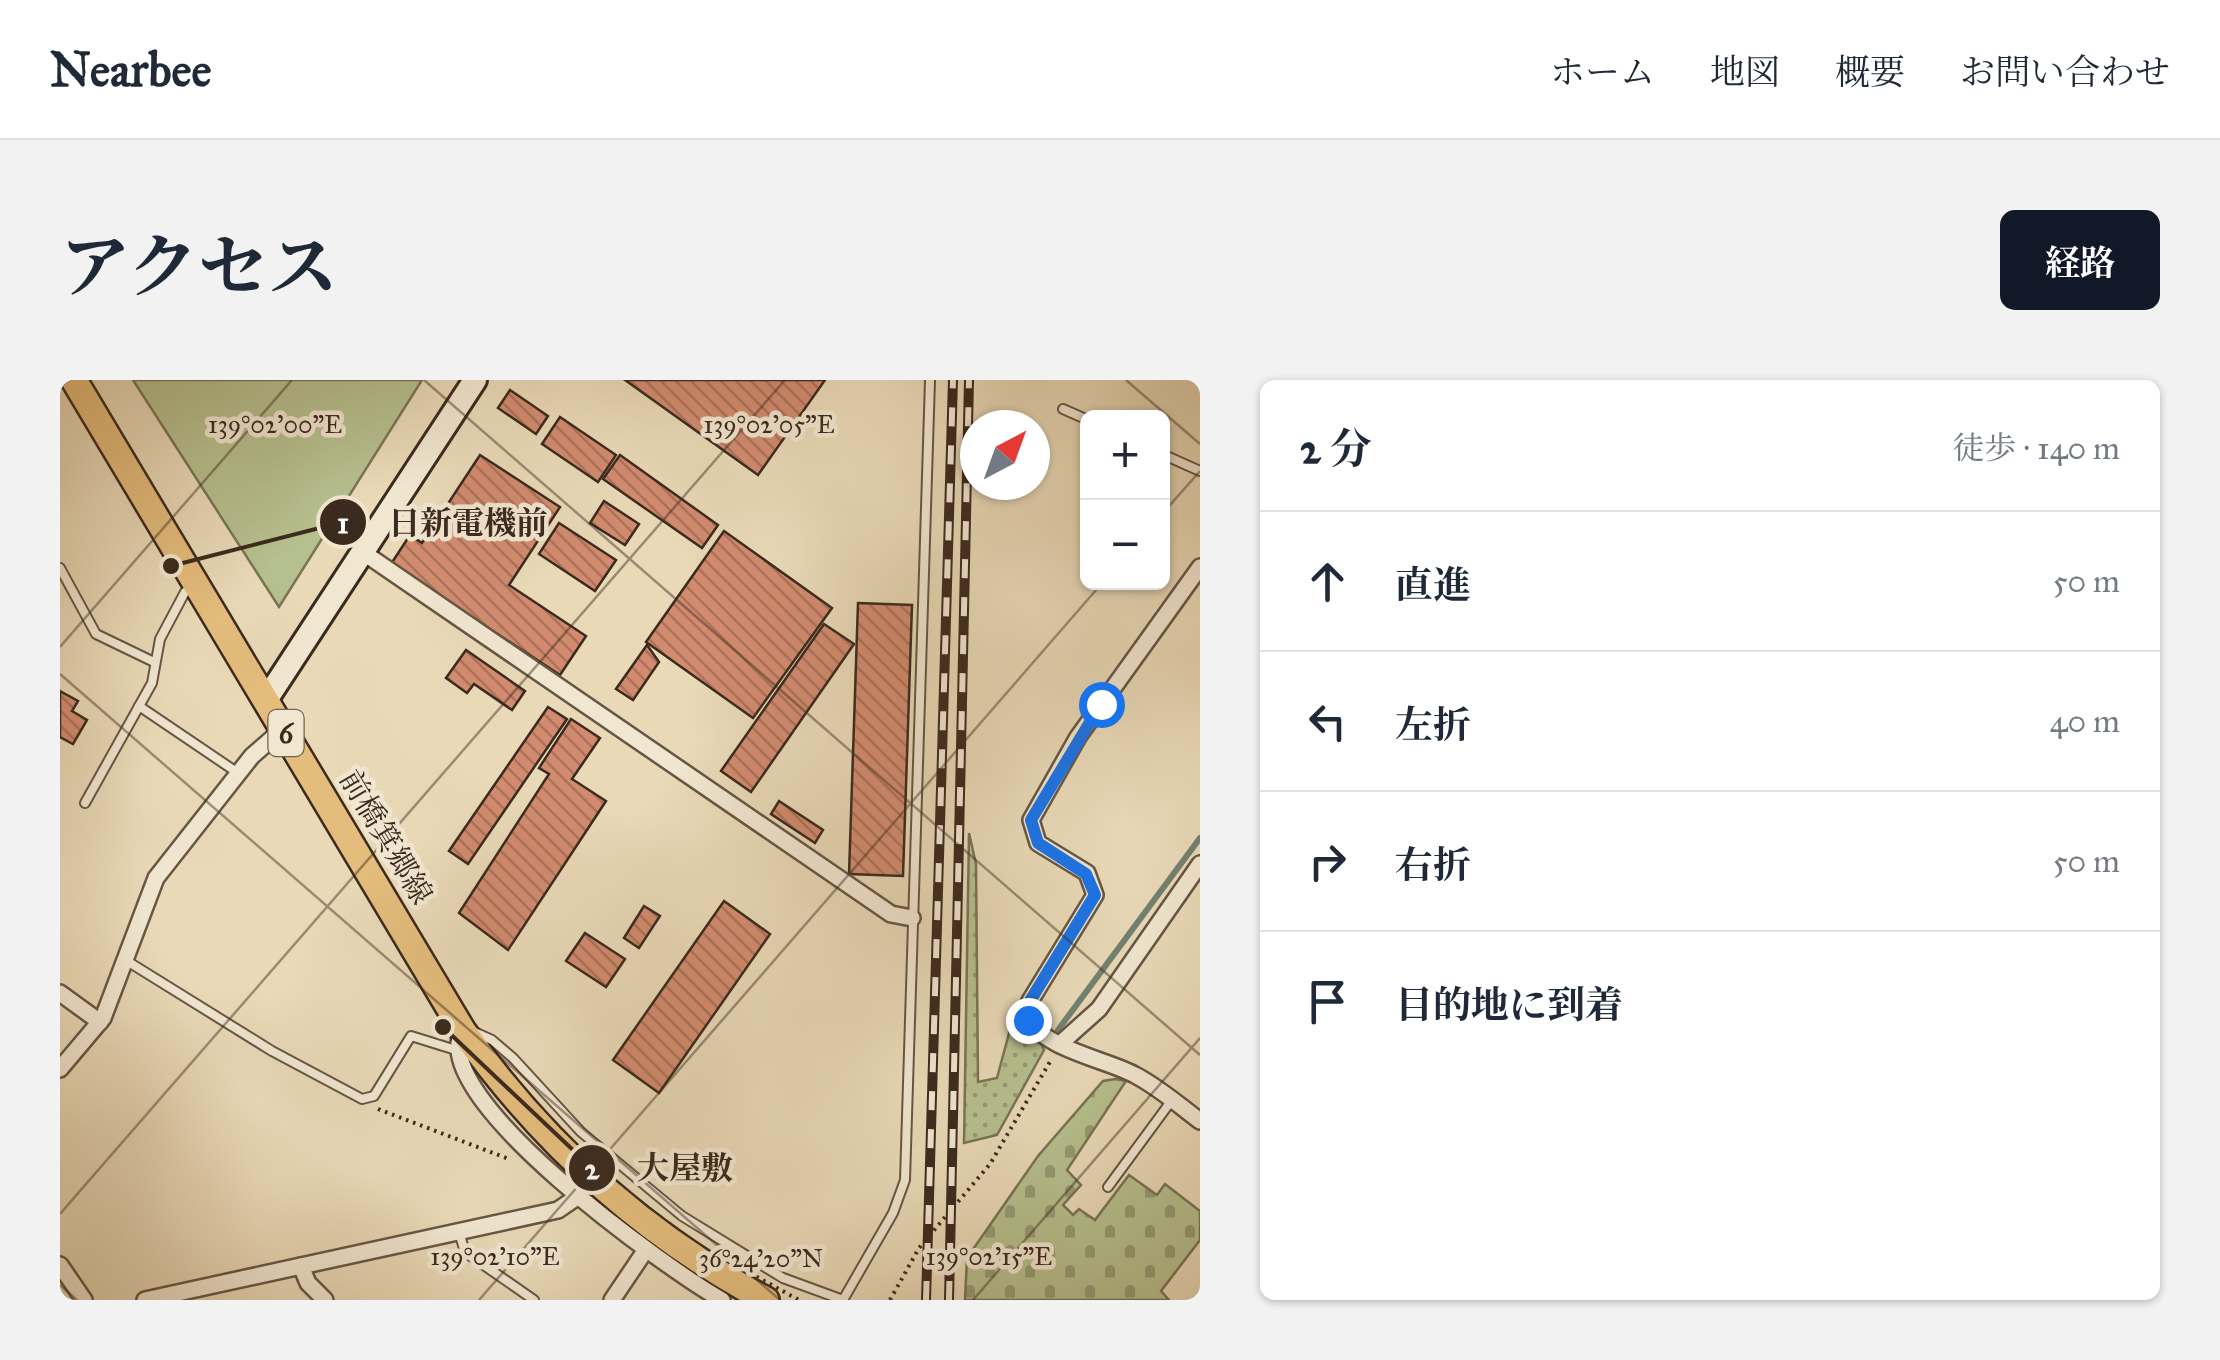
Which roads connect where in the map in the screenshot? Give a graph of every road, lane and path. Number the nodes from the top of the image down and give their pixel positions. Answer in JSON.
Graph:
{"nodes":[{"id":1,"x":476,"y":380,"type":"edge"},
{"id":2,"x":930,"y":380,"type":"edge"},
{"id":3,"x":68,"y":381,"type":"edge"},
{"id":4,"x":1063,"y":409,"type":"dead end"},
{"id":5,"x":1080,"y":416,"type":"edge"},
{"id":6,"x":1170,"y":457,"type":"edge"},
{"id":7,"x":1200,"y":470,"type":"edge"},
{"id":8,"x":364,"y":553,"type":"junction"},
{"id":9,"x":60,"y":568,"type":"edge"},
{"id":10,"x":1200,"y":568,"type":"edge"},
{"id":11,"x":197,"y":584,"type":"junction"},
{"id":12,"x":154,"y":662,"type":"junction"},
{"id":13,"x":266,"y":700,"type":"junction"},
{"id":14,"x":139,"y":706,"type":"junction"},
{"id":15,"x":284,"y":729,"type":"junction"},
{"id":16,"x":238,"y":773,"type":"junction"},
{"id":17,"x":86,"y":803,"type":"dead end"},
{"id":18,"x":1200,"y":864,"type":"edge"},
{"id":19,"x":912,"y":918,"type":"junction"},
{"id":20,"x":125,"y":960,"type":"junction"},
{"id":21,"x":60,"y":992,"type":"edge"},
{"id":22,"x":100,"y":1022,"type":"junction"},
{"id":23,"x":460,"y":1041,"type":"junction"},
{"id":24,"x":1061,"y":1043,"type":"junction"},
{"id":25,"x":60,"y":1068,"type":"edge"},
{"id":26,"x":370,"y":1100,"type":"junction"},
{"id":27,"x":1172,"y":1100,"type":"junction"},
{"id":28,"x":1200,"y":1121,"type":"edge"},
{"id":29,"x":537,"y":1158,"type":"junction"},
{"id":30,"x":1108,"y":1187,"type":"dead end"},
{"id":31,"x":576,"y":1197,"type":"junction"},
{"id":32,"x":458,"y":1232,"type":"junction"},
{"id":33,"x":646,"y":1251,"type":"junction"},
{"id":34,"x":714,"y":1262,"type":"junction"},
{"id":35,"x":60,"y":1265,"type":"edge"},
{"id":36,"x":301,"y":1266,"type":"junction"},
{"id":37,"x":84,"y":1300,"type":"edge"},
{"id":38,"x":145,"y":1300,"type":"edge"},
{"id":39,"x":325,"y":1300,"type":"edge"},
{"id":40,"x":534,"y":1300,"type":"edge"},
{"id":41,"x":612,"y":1300,"type":"edge"},
{"id":42,"x":722,"y":1300,"type":"edge"},
{"id":43,"x":766,"y":1300,"type":"edge"},
{"id":44,"x":799,"y":1300,"type":"edge"},
{"id":45,"x":843,"y":1300,"type":"edge"},
{"id":46,"x":890,"y":1300,"type":"edge"}],
"edges":[{"from":1,"to":8,"type":"street"},
{"from":2,"to":19,"type":"lane"},
{"from":3,"to":11,"type":"main road","name":"前橋箕郷線","number":"6"},
{"from":4,"to":5,"type":"lane"},
{"from":6,"to":7,"type":"lane"},
{"from":8,"to":13,"type":"street"},
{"from":8,"to":19,"type":"street"},
{"from":9,"to":12,"type":"lane"},
{"from":10,"to":24,"type":"street"},
{"from":11,"to":12,"type":"lane"},
{"from":11,"to":13,"type":"main road","name":"前橋箕郷線","number":"6"},
{"from":12,"to":14,"type":"lane"},
{"from":13,"to":15,"type":"main road","name":"前橋箕郷線","number":"6"},
{"from":14,"to":16,"type":"lane"},
{"from":14,"to":17,"type":"lane"},
{"from":15,"to":16,"type":"street"},
{"from":15,"to":23,"type":"main road","name":"前橋箕郷線","number":"6"},
{"from":16,"to":20,"type":"street"},
{"from":18,"to":24,"type":"street"},
{"from":19,"to":45,"type":"lane"},
{"from":20,"to":22,"type":"street"},
{"from":20,"to":26,"type":"lane"},
{"from":21,"to":22,"type":"street"},
{"from":22,"to":25,"type":"street"},
{"from":23,"to":26,"type":"lane"},
{"from":23,"to":29,"type":"street"},
{"from":23,"to":34,"type":"main road","name":"前橋箕郷線","number":"6"},
{"from":23,"to":45,"type":"lane"},
{"from":24,"to":27,"type":"street"},
{"from":24,"to":46,"type":"path"},
{"from":26,"to":29,"type":"path"},
{"from":27,"to":28,"type":"street"},
{"from":27,"to":30,"type":"lane"},
{"from":29,"to":31,"type":"street"},
{"from":31,"to":32,"type":"street"},
{"from":31,"to":33,"type":"street"},
{"from":32,"to":36,"type":"street"},
{"from":32,"to":40,"type":"lane"},
{"from":33,"to":41,"type":"street"},
{"from":33,"to":42,"type":"street"},
{"from":34,"to":43,"type":"main road","number":"6"},
{"from":34,"to":44,"type":"path","bridge":true},
{"from":35,"to":37,"type":"street"},
{"from":36,"to":38,"type":"street"},
{"from":36,"to":39,"type":"street"}]}
